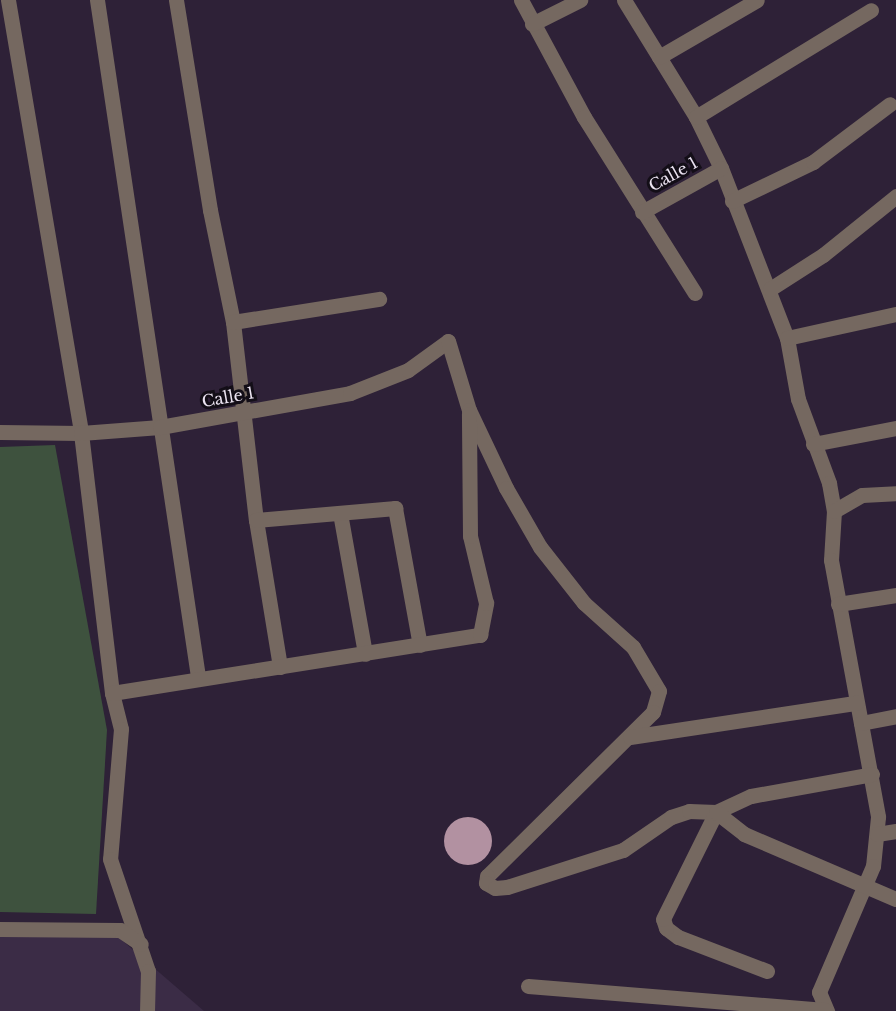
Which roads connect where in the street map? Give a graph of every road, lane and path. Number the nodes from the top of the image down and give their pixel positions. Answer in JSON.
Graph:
{"nodes":[{"id":1,"x":8,"y":0,"type":"edge"},
{"id":2,"x":97,"y":0,"type":"edge"},
{"id":3,"x":176,"y":0,"type":"edge"},
{"id":4,"x":521,"y":0,"type":"edge"},
{"id":5,"x":624,"y":0,"type":"edge"},
{"id":6,"x":757,"y":0,"type":"edge"},
{"id":7,"x":572,"y":1,"type":"edge"},
{"id":8,"x":871,"y":10,"type":"dead end"},
{"id":9,"x":532,"y":24,"type":"junction"},
{"id":10,"x":659,"y":57,"type":"junction"},
{"id":11,"x":890,"y":104,"type":"dead end"},
{"id":12,"x":696,"y":117,"type":"junction"},
{"id":13,"x":721,"y":168,"type":"junction"},
{"id":14,"x":896,"y":196,"type":"edge"},
{"id":15,"x":732,"y":201,"type":"junction"},
{"id":16,"x":642,"y":212,"type":"junction"},
{"id":17,"x":770,"y":289,"type":"junction"},
{"id":18,"x":695,"y":293,"type":"dead end"},
{"id":19,"x":379,"y":299,"type":"dead end"},
{"id":20,"x":896,"y":314,"type":"edge"},
{"id":21,"x":233,"y":322,"type":"junction"},
{"id":22,"x":787,"y":338,"type":"junction"},
{"id":23,"x":469,"y":410,"type":"junction"},
{"id":24,"x":242,"y":413,"type":"junction"},
{"id":25,"x":160,"y":427,"type":"junction"},
{"id":26,"x":896,"y":428,"type":"edge"},
{"id":27,"x":0,"y":432,"type":"edge"},
{"id":28,"x":81,"y":433,"type":"junction"},
{"id":29,"x":813,"y":444,"type":"junction"},
{"id":30,"x":896,"y":493,"type":"edge"},
{"id":31,"x":834,"y":511,"type":"junction"},
{"id":32,"x":340,"y":513,"type":"junction"},
{"id":33,"x":256,"y":520,"type":"junction"},
{"id":34,"x":896,"y":595,"type":"edge"},
{"id":35,"x":838,"y":604,"type":"junction"},
{"id":36,"x":420,"y":645,"type":"junction"},
{"id":37,"x":365,"y":654,"type":"junction"},
{"id":38,"x":280,"y":667,"type":"junction"},
{"id":39,"x":198,"y":677,"type":"junction"},
{"id":40,"x":112,"y":693,"type":"junction"},
{"id":41,"x":856,"y":703,"type":"junction"},
{"id":42,"x":896,"y":716,"type":"edge"},
{"id":43,"x":861,"y":723,"type":"junction"},
{"id":44,"x":630,"y":737,"type":"junction"},
{"id":45,"x":872,"y":774,"type":"junction"},
{"id":46,"x":716,"y":812,"type":"junction"},
{"id":47,"x":896,"y":831,"type":"edge"},
{"id":48,"x":877,"y":834,"type":"junction"},
{"id":49,"x":866,"y":887,"type":"junction"},
{"id":50,"x":896,"y":899,"type":"edge"},
{"id":51,"x":0,"y":929,"type":"edge"},
{"id":52,"x":141,"y":944,"type":"junction"},
{"id":53,"x":767,"y":971,"type":"dead end"},
{"id":54,"x":528,"y":986,"type":"dead end"},
{"id":55,"x":826,"y":1010,"type":"edge"},
{"id":56,"x":147,"y":1011,"type":"edge"}],
"edges":[{"from":1,"to":28,"type":"street"},
{"from":2,"to":25,"type":"street"},
{"from":3,"to":21,"type":"street"},
{"from":4,"to":9,"type":"street"},
{"from":5,"to":10,"type":"street"},
{"from":6,"to":10,"type":"street"},
{"from":7,"to":9,"type":"street"},
{"from":8,"to":12,"type":"street"},
{"from":9,"to":16,"type":"street"},
{"from":10,"to":12,"type":"street"},
{"from":11,"to":15,"type":"street"},
{"from":12,"to":13,"type":"street"},
{"from":13,"to":15,"type":"street"},
{"from":13,"to":16,"type":"street","name":"Calle 1"},
{"from":14,"to":17,"type":"street"},
{"from":15,"to":17,"type":"street"},
{"from":16,"to":18,"type":"street"},
{"from":17,"to":22,"type":"street"},
{"from":19,"to":21,"type":"street"},
{"from":20,"to":22,"type":"street"},
{"from":21,"to":24,"type":"street"},
{"from":22,"to":29,"type":"street"},
{"from":23,"to":24,"type":"street","name":"Calle 1"},
{"from":23,"to":36,"type":"street"},
{"from":23,"to":44,"type":"street"},
{"from":24,"to":25,"type":"street","name":"Calle 1"},
{"from":24,"to":33,"type":"street"},
{"from":25,"to":28,"type":"street","name":"Calle 1"},
{"from":25,"to":39,"type":"street"},
{"from":26,"to":29,"type":"street"},
{"from":27,"to":28,"type":"street","name":"Calle 1"},
{"from":28,"to":40,"type":"street"},
{"from":29,"to":31,"type":"street"},
{"from":30,"to":31,"type":"street"},
{"from":31,"to":35,"type":"street"},
{"from":32,"to":33,"type":"street"},
{"from":32,"to":36,"type":"street"},
{"from":32,"to":37,"type":"street"},
{"from":33,"to":38,"type":"street"},
{"from":34,"to":35,"type":"street"},
{"from":35,"to":41,"type":"street"},
{"from":36,"to":37,"type":"street"},
{"from":37,"to":38,"type":"street"},
{"from":38,"to":39,"type":"street"},
{"from":39,"to":40,"type":"street"},
{"from":40,"to":52,"type":"street"},
{"from":41,"to":43,"type":"street"},
{"from":41,"to":44,"type":"street"},
{"from":42,"to":43,"type":"street"},
{"from":43,"to":45,"type":"street"},
{"from":44,"to":46,"type":"street"},
{"from":45,"to":46,"type":"street"},
{"from":45,"to":48,"type":"street"},
{"from":46,"to":49,"type":"street"},
{"from":46,"to":53,"type":"street"},
{"from":47,"to":48,"type":"street"},
{"from":48,"to":49,"type":"street"},
{"from":49,"to":50,"type":"street"},
{"from":49,"to":55,"type":"street"},
{"from":51,"to":52,"type":"street"},
{"from":52,"to":56,"type":"street"},
{"from":54,"to":55,"type":"street"}]}
